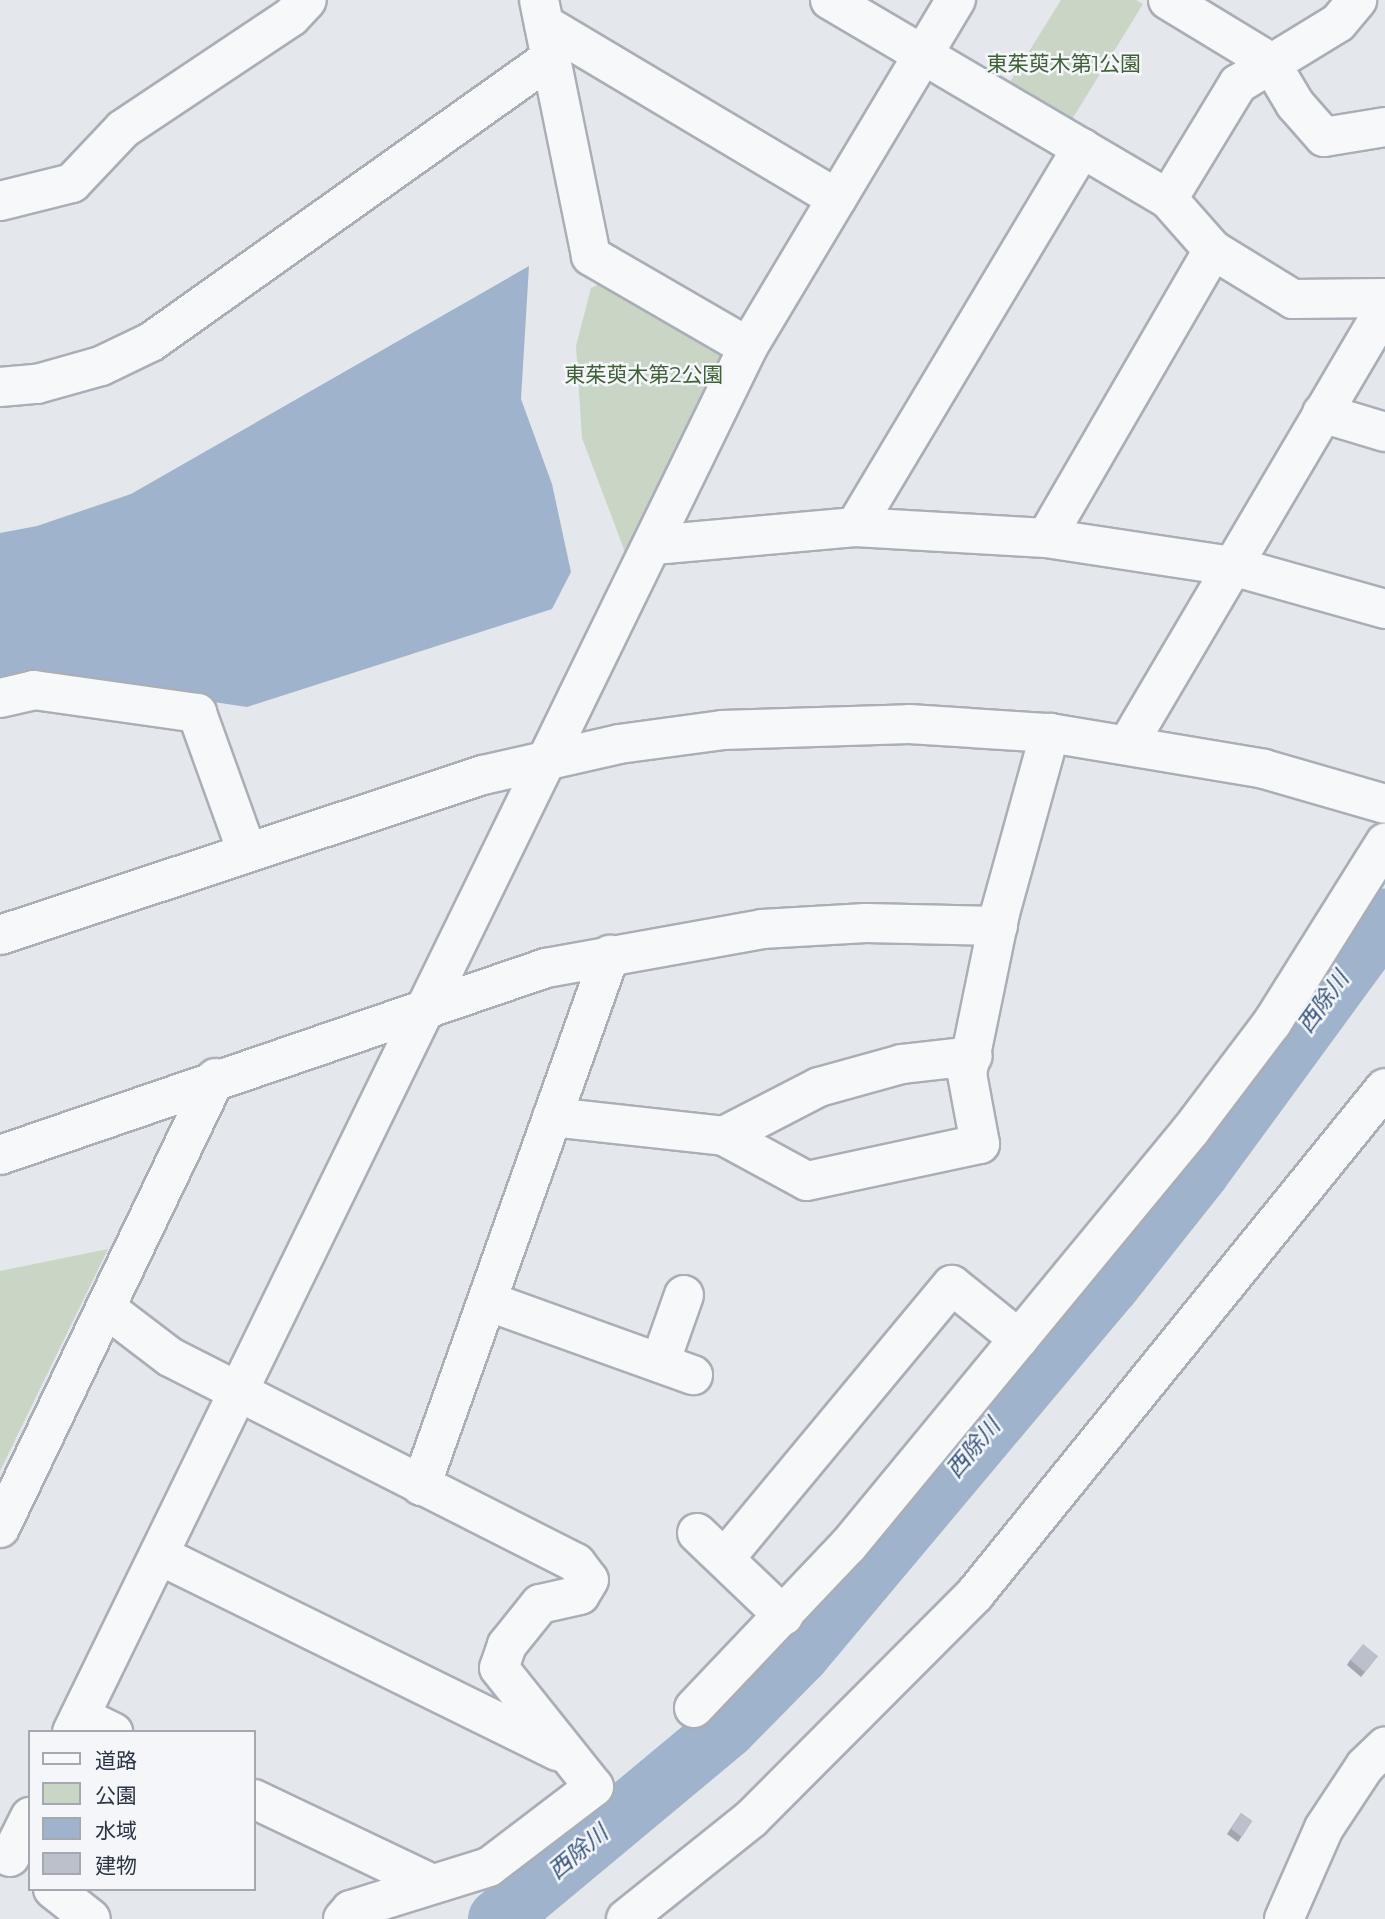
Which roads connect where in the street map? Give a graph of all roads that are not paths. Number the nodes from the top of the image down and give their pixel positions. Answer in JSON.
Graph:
{"nodes":[{"id":1,"x":307,"y":0,"type":"edge"},
{"id":2,"x":830,"y":0,"type":"edge"},
{"id":3,"x":956,"y":0,"type":"edge"},
{"id":4,"x":1168,"y":0,"type":"edge"},
{"id":5,"x":1357,"y":0,"type":"edge"},
{"id":6,"x":545,"y":27,"type":"edge"},
{"id":7,"x":923,"y":55,"type":"junction"},
{"id":8,"x":1270,"y":62,"type":"junction"},
{"id":9,"x":1385,"y":127,"type":"edge"},
{"id":10,"x":1082,"y":148,"type":"junction"},
{"id":11,"x":836,"y":199,"type":"junction"},
{"id":12,"x":1168,"y":199,"type":"junction"},
{"id":13,"x":0,"y":201,"type":"edge"},
{"id":14,"x":1213,"y":250,"type":"junction"},
{"id":15,"x":1385,"y":298,"type":"edge"},
{"id":16,"x":1385,"y":308,"type":"edge"},
{"id":17,"x":747,"y":346,"type":"junction"},
{"id":18,"x":0,"y":387,"type":"edge"},
{"id":19,"x":1322,"y":413,"type":"junction"},
{"id":20,"x":1385,"y":432,"type":"edge"},
{"id":21,"x":855,"y":527,"type":"junction"},
{"id":22,"x":1046,"y":538,"type":"junction"},
{"id":23,"x":654,"y":545,"type":"junction"},
{"id":24,"x":1231,"y":566,"type":"junction"},
{"id":25,"x":1385,"y":609,"type":"edge"},
{"id":26,"x":0,"y":698,"type":"edge"},
{"id":27,"x":1050,"y":733,"type":"junction"},
{"id":28,"x":1128,"y":744,"type":"junction"},
{"id":29,"x":545,"y":760,"type":"junction"},
{"id":30,"x":1385,"y":804,"type":"edge"},
{"id":31,"x":1385,"y":844,"type":"edge"},
{"id":32,"x":247,"y":852,"type":"junction"},
{"id":33,"x":998,"y":926,"type":"junction"},
{"id":34,"x":0,"y":935,"type":"edge"},
{"id":35,"x":610,"y":955,"type":"junction"},
{"id":36,"x":429,"y":1005,"type":"junction"},
{"id":37,"x":973,"y":1056,"type":"junction"},
{"id":38,"x":216,"y":1078,"type":"junction"},
{"id":39,"x":1385,"y":1088,"type":"edge"},
{"id":40,"x":552,"y":1117,"type":"junction"},
{"id":41,"x":724,"y":1136,"type":"junction"},
{"id":42,"x":0,"y":1155,"type":"edge"},
{"id":43,"x":684,"y":1295,"type":"dead end"},
{"id":44,"x":486,"y":1301,"type":"junction"},
{"id":45,"x":107,"y":1309,"type":"junction"},
{"id":46,"x":1019,"y":1339,"type":"junction"},
{"id":47,"x":237,"y":1394,"type":"junction"},
{"id":48,"x":421,"y":1486,"type":"junction"},
{"id":49,"x":0,"y":1528,"type":"edge"},
{"id":50,"x":697,"y":1533,"type":"dead end"},
{"id":51,"x":159,"y":1555,"type":"junction"},
{"id":52,"x":725,"y":1558,"type":"junction"},
{"id":53,"x":784,"y":1616,"type":"junction"},
{"id":54,"x":694,"y":1708,"type":"dead end"},
{"id":55,"x":88,"y":1726,"type":"edge"},
{"id":56,"x":1385,"y":1746,"type":"edge"},
{"id":57,"x":569,"y":1756,"type":"junction"},
{"id":58,"x":256,"y":1800,"type":"edge"},
{"id":59,"x":28,"y":1822,"type":"edge"},
{"id":60,"x":13,"y":1862,"type":"edge"},
{"id":61,"x":432,"y":1884,"type":"junction"},
{"id":62,"x":56,"y":1891,"type":"edge"},
{"id":63,"x":91,"y":1919,"type":"edge"},
{"id":64,"x":343,"y":1919,"type":"edge"},
{"id":65,"x":626,"y":1919,"type":"edge"},
{"id":66,"x":1283,"y":1919,"type":"edge"}],
"edges":[{"from":1,"to":13,"type":"street"},
{"from":2,"to":7,"type":"street"},
{"from":3,"to":7,"type":"street"},
{"from":4,"to":8,"type":"street"},
{"from":5,"to":8,"type":"street"},
{"from":6,"to":11,"type":"street"},
{"from":6,"to":17,"type":"street"},
{"from":6,"to":18,"type":"street"},
{"from":7,"to":10,"type":"street"},
{"from":7,"to":11,"type":"street"},
{"from":8,"to":9,"type":"street"},
{"from":8,"to":12,"type":"street"},
{"from":10,"to":12,"type":"street"},
{"from":10,"to":21,"type":"street"},
{"from":11,"to":17,"type":"street"},
{"from":12,"to":14,"type":"street"},
{"from":14,"to":15,"type":"street"},
{"from":14,"to":22,"type":"street"},
{"from":16,"to":19,"type":"street"},
{"from":17,"to":23,"type":"street"},
{"from":19,"to":20,"type":"street"},
{"from":19,"to":24,"type":"street"},
{"from":21,"to":22,"type":"street"},
{"from":21,"to":23,"type":"street"},
{"from":22,"to":24,"type":"street"},
{"from":23,"to":29,"type":"street"},
{"from":24,"to":25,"type":"street"},
{"from":24,"to":28,"type":"street"},
{"from":26,"to":32,"type":"street"},
{"from":27,"to":28,"type":"street"},
{"from":27,"to":29,"type":"street"},
{"from":27,"to":33,"type":"street"},
{"from":28,"to":30,"type":"street"},
{"from":29,"to":32,"type":"street"},
{"from":29,"to":36,"type":"street"},
{"from":31,"to":46,"type":"street"},
{"from":32,"to":34,"type":"street"},
{"from":33,"to":35,"type":"street"},
{"from":33,"to":37,"type":"street"},
{"from":35,"to":36,"type":"street"},
{"from":35,"to":40,"type":"street"},
{"from":36,"to":38,"type":"street"},
{"from":36,"to":47,"type":"street"},
{"from":37,"to":41,"type":"street"},
{"from":37,"to":41,"type":"street"},
{"from":38,"to":42,"type":"street"},
{"from":38,"to":45,"type":"street"},
{"from":39,"to":65,"type":"street"},
{"from":40,"to":41,"type":"street"},
{"from":40,"to":44,"type":"street"},
{"from":43,"to":44,"type":"street"},
{"from":44,"to":48,"type":"street"},
{"from":45,"to":47,"type":"street"},
{"from":45,"to":49,"type":"street"},
{"from":46,"to":52,"type":"street"},
{"from":46,"to":53,"type":"street"},
{"from":47,"to":48,"type":"street"},
{"from":47,"to":51,"type":"street"},
{"from":48,"to":57,"type":"street"},
{"from":50,"to":52,"type":"street"},
{"from":51,"to":55,"type":"street"},
{"from":51,"to":57,"type":"street"},
{"from":52,"to":53,"type":"street"},
{"from":53,"to":54,"type":"street"},
{"from":56,"to":66,"type":"street"},
{"from":57,"to":61,"type":"street"},
{"from":58,"to":61,"type":"street"},
{"from":59,"to":60,"type":"street"},
{"from":61,"to":64,"type":"street"},
{"from":62,"to":63,"type":"street"}]}
